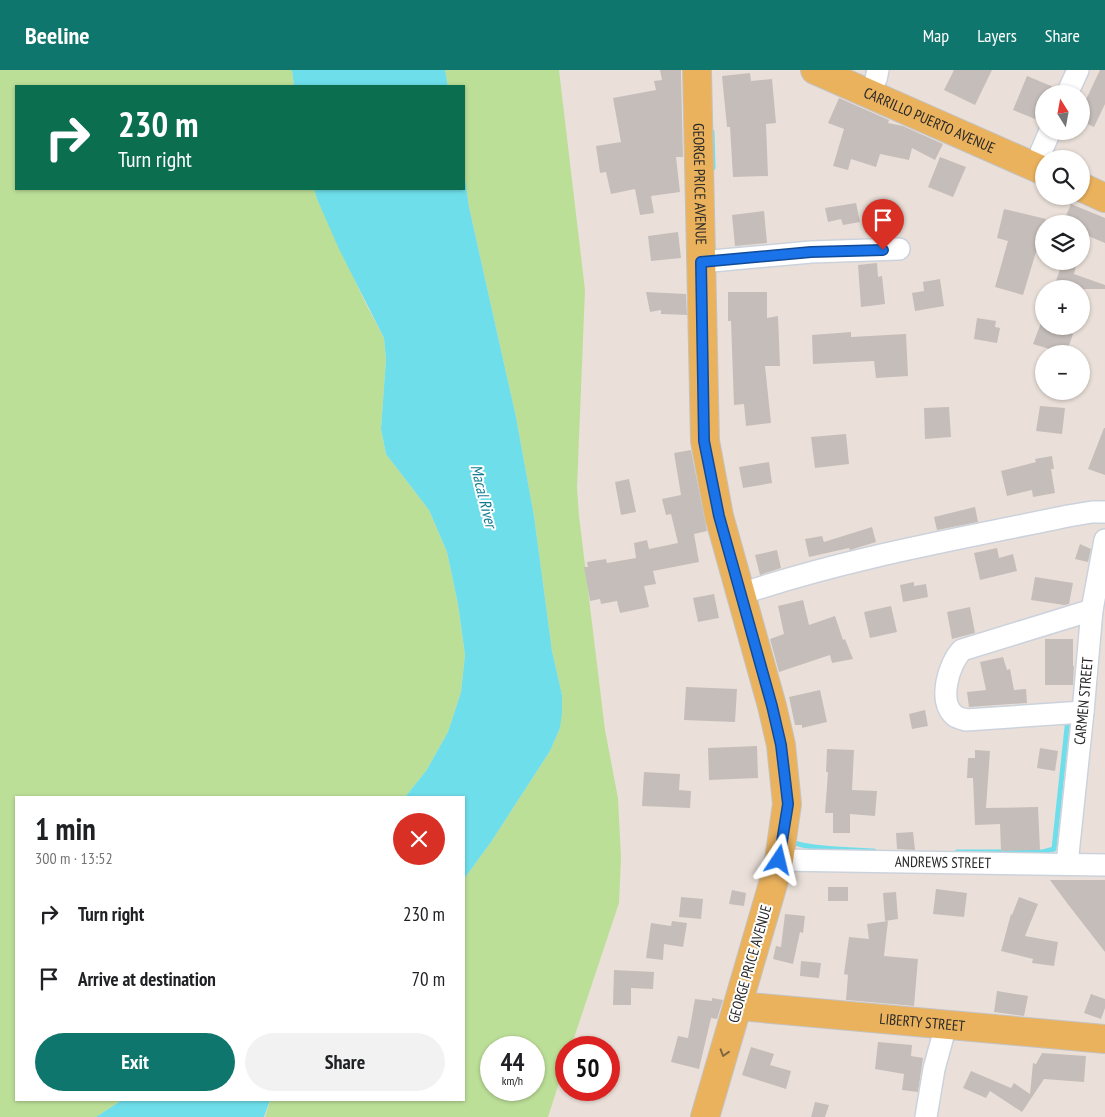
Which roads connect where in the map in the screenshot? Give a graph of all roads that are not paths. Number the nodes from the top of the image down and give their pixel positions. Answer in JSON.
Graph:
{"nodes":[{"id":1,"x":696,"y":70,"type":"edge"},
{"id":2,"x":815,"y":70,"type":"edge"},
{"id":3,"x":1078,"y":70,"type":"edge"},
{"id":4,"x":869,"y":73,"type":"edge"},
{"id":5,"x":1071,"y":85,"type":"edge"},
{"id":6,"x":1040,"y":150,"type":"edge"},
{"id":7,"x":1041,"y":150,"type":"edge"},
{"id":8,"x":1090,"y":174,"type":"edge"},
{"id":9,"x":1105,"y":180,"type":"edge"},
{"id":10,"x":1090,"y":191,"type":"edge"},
{"id":11,"x":1105,"y":198,"type":"edge"},
{"id":12,"x":899,"y":249,"type":"dead end"},
{"id":13,"x":701,"y":262,"type":"junction"},
{"id":14,"x":1105,"y":512,"type":"edge"},
{"id":15,"x":1105,"y":540,"type":"edge"},
{"id":16,"x":741,"y":594,"type":"junction"},
{"id":17,"x":1092,"y":610,"type":"junction"},
{"id":18,"x":1083,"y":712,"type":"junction"},
{"id":19,"x":779,"y":860,"type":"junction"},
{"id":20,"x":1067,"y":864,"type":"junction"},
{"id":21,"x":1105,"y":865,"type":"edge"},
{"id":22,"x":738,"y":1006,"type":"junction"},
{"id":23,"x":946,"y":1025,"type":"junction"},
{"id":24,"x":1105,"y":1039,"type":"edge"},
{"id":25,"x":705,"y":1117,"type":"edge"},
{"id":26,"x":926,"y":1117,"type":"edge"}],
"edges":[{"from":1,"to":13,"type":"main road","name":"GEORGE PRICE AVENUE"},
{"from":2,"to":6,"type":"main road","name":"CARRILLO PUERTO AVENUE"},
{"from":3,"to":5,"type":"street"},
{"from":4,"to":7,"type":"main road","name":"CARRILLO PUERTO AVENUE"},
{"from":8,"to":9,"type":"main road"},
{"from":10,"to":11,"type":"main road"},
{"from":12,"to":13,"type":"street"},
{"from":13,"to":16,"type":"main road","name":"GEORGE PRICE AVENUE"},
{"from":14,"to":16,"type":"street"},
{"from":15,"to":17,"type":"street","name":"CARMEN STREET"},
{"from":16,"to":19,"type":"main road","name":"GEORGE PRICE AVENUE"},
{"from":17,"to":18,"type":"street","name":"CARMEN STREET"},
{"from":17,"to":18,"type":"street"},
{"from":18,"to":20,"type":"street","name":"CARMEN STREET"},
{"from":19,"to":20,"type":"street","name":"ANDREWS STREET"},
{"from":19,"to":22,"type":"main road","name":"GEORGE PRICE AVENUE"},
{"from":20,"to":21,"type":"street","name":"ANDREWS STREET"},
{"from":22,"to":23,"type":"main road","name":"LIBERTY STREET"},
{"from":22,"to":25,"type":"main road","name":"GEORGE PRICE AVENUE","one_way":true},
{"from":23,"to":24,"type":"main road","name":"LIBERTY STREET"},
{"from":23,"to":26,"type":"street"}]}
